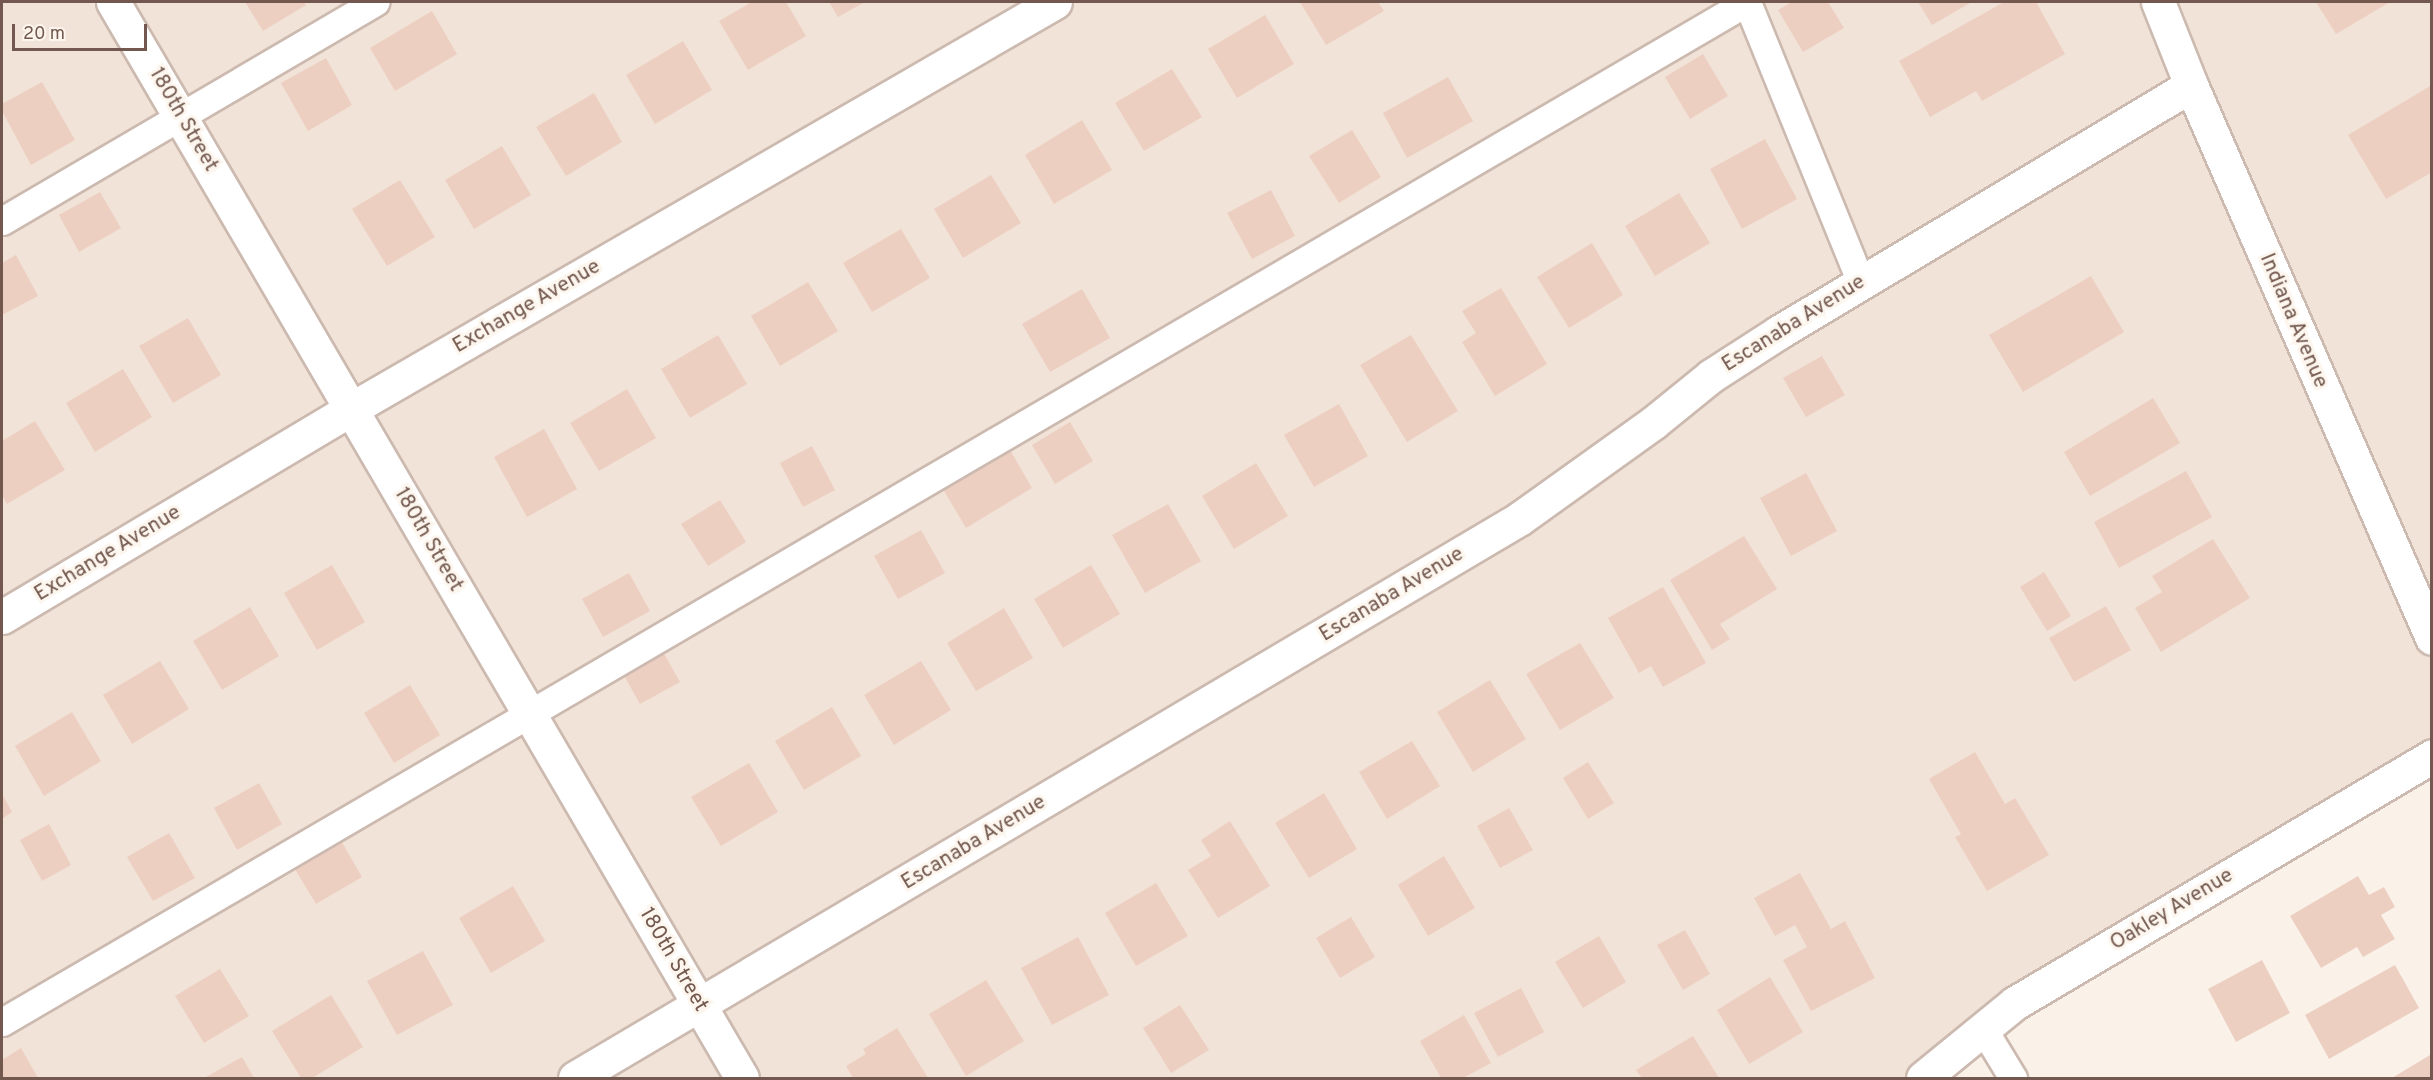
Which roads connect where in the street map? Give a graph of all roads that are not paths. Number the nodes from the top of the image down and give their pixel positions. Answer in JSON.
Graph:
{"nodes":[{"id":1,"x":113,"y":2,"type":"edge"},
{"id":2,"x":375,"y":2,"type":"edge"},
{"id":3,"x":1055,"y":2,"type":"edge"},
{"id":4,"x":1747,"y":2,"type":"edge"},
{"id":5,"x":2158,"y":2,"type":"edge"},
{"id":6,"x":2191,"y":86,"type":"junction"},
{"id":7,"x":180,"y":116,"type":"junction"},
{"id":8,"x":2,"y":221,"type":"edge"},
{"id":9,"x":1861,"y":282,"type":"junction"},
{"id":10,"x":351,"y":409,"type":"junction"},
{"id":11,"x":2,"y":617,"type":"edge"},
{"id":12,"x":2432,"y":638,"type":"edge"},
{"id":13,"x":530,"y":715,"type":"junction"},
{"id":14,"x":2432,"y":756,"type":"edge"},
{"id":15,"x":700,"y":1006,"type":"junction"},
{"id":16,"x":2,"y":1022,"type":"edge"},
{"id":17,"x":1982,"y":1027,"type":"junction"},
{"id":18,"x":575,"y":1078,"type":"edge"},
{"id":19,"x":742,"y":1078,"type":"edge"},
{"id":20,"x":1923,"y":1078,"type":"edge"},
{"id":21,"x":2013,"y":1078,"type":"edge"}],
"edges":[{"from":1,"to":7,"type":"street","name":"180th Street"},
{"from":2,"to":7,"type":"lane"},
{"from":3,"to":10,"type":"street","name":"Exchange Avenue"},
{"from":4,"to":9,"type":"lane"},
{"from":4,"to":13,"type":"lane"},
{"from":5,"to":6,"type":"street","name":"Indiana Avenue"},
{"from":6,"to":9,"type":"street","name":"Escanaba Avenue"},
{"from":6,"to":12,"type":"street","name":"Indiana Avenue"},
{"from":7,"to":8,"type":"lane"},
{"from":7,"to":10,"type":"street","name":"180th Street"},
{"from":9,"to":15,"type":"street","name":"Escanaba Avenue"},
{"from":10,"to":11,"type":"street","name":"Exchange Avenue"},
{"from":10,"to":13,"type":"street","name":"180th Street"},
{"from":13,"to":15,"type":"street","name":"180th Street"},
{"from":13,"to":16,"type":"lane"},
{"from":14,"to":17,"type":"street","name":"Oakley Avenue"},
{"from":15,"to":18,"type":"street","name":"Escanaba Avenue"},
{"from":15,"to":19,"type":"street","name":"180th Street"},
{"from":17,"to":20,"type":"street","name":"Oakley Avenue"},
{"from":17,"to":21,"type":"lane"}]}
